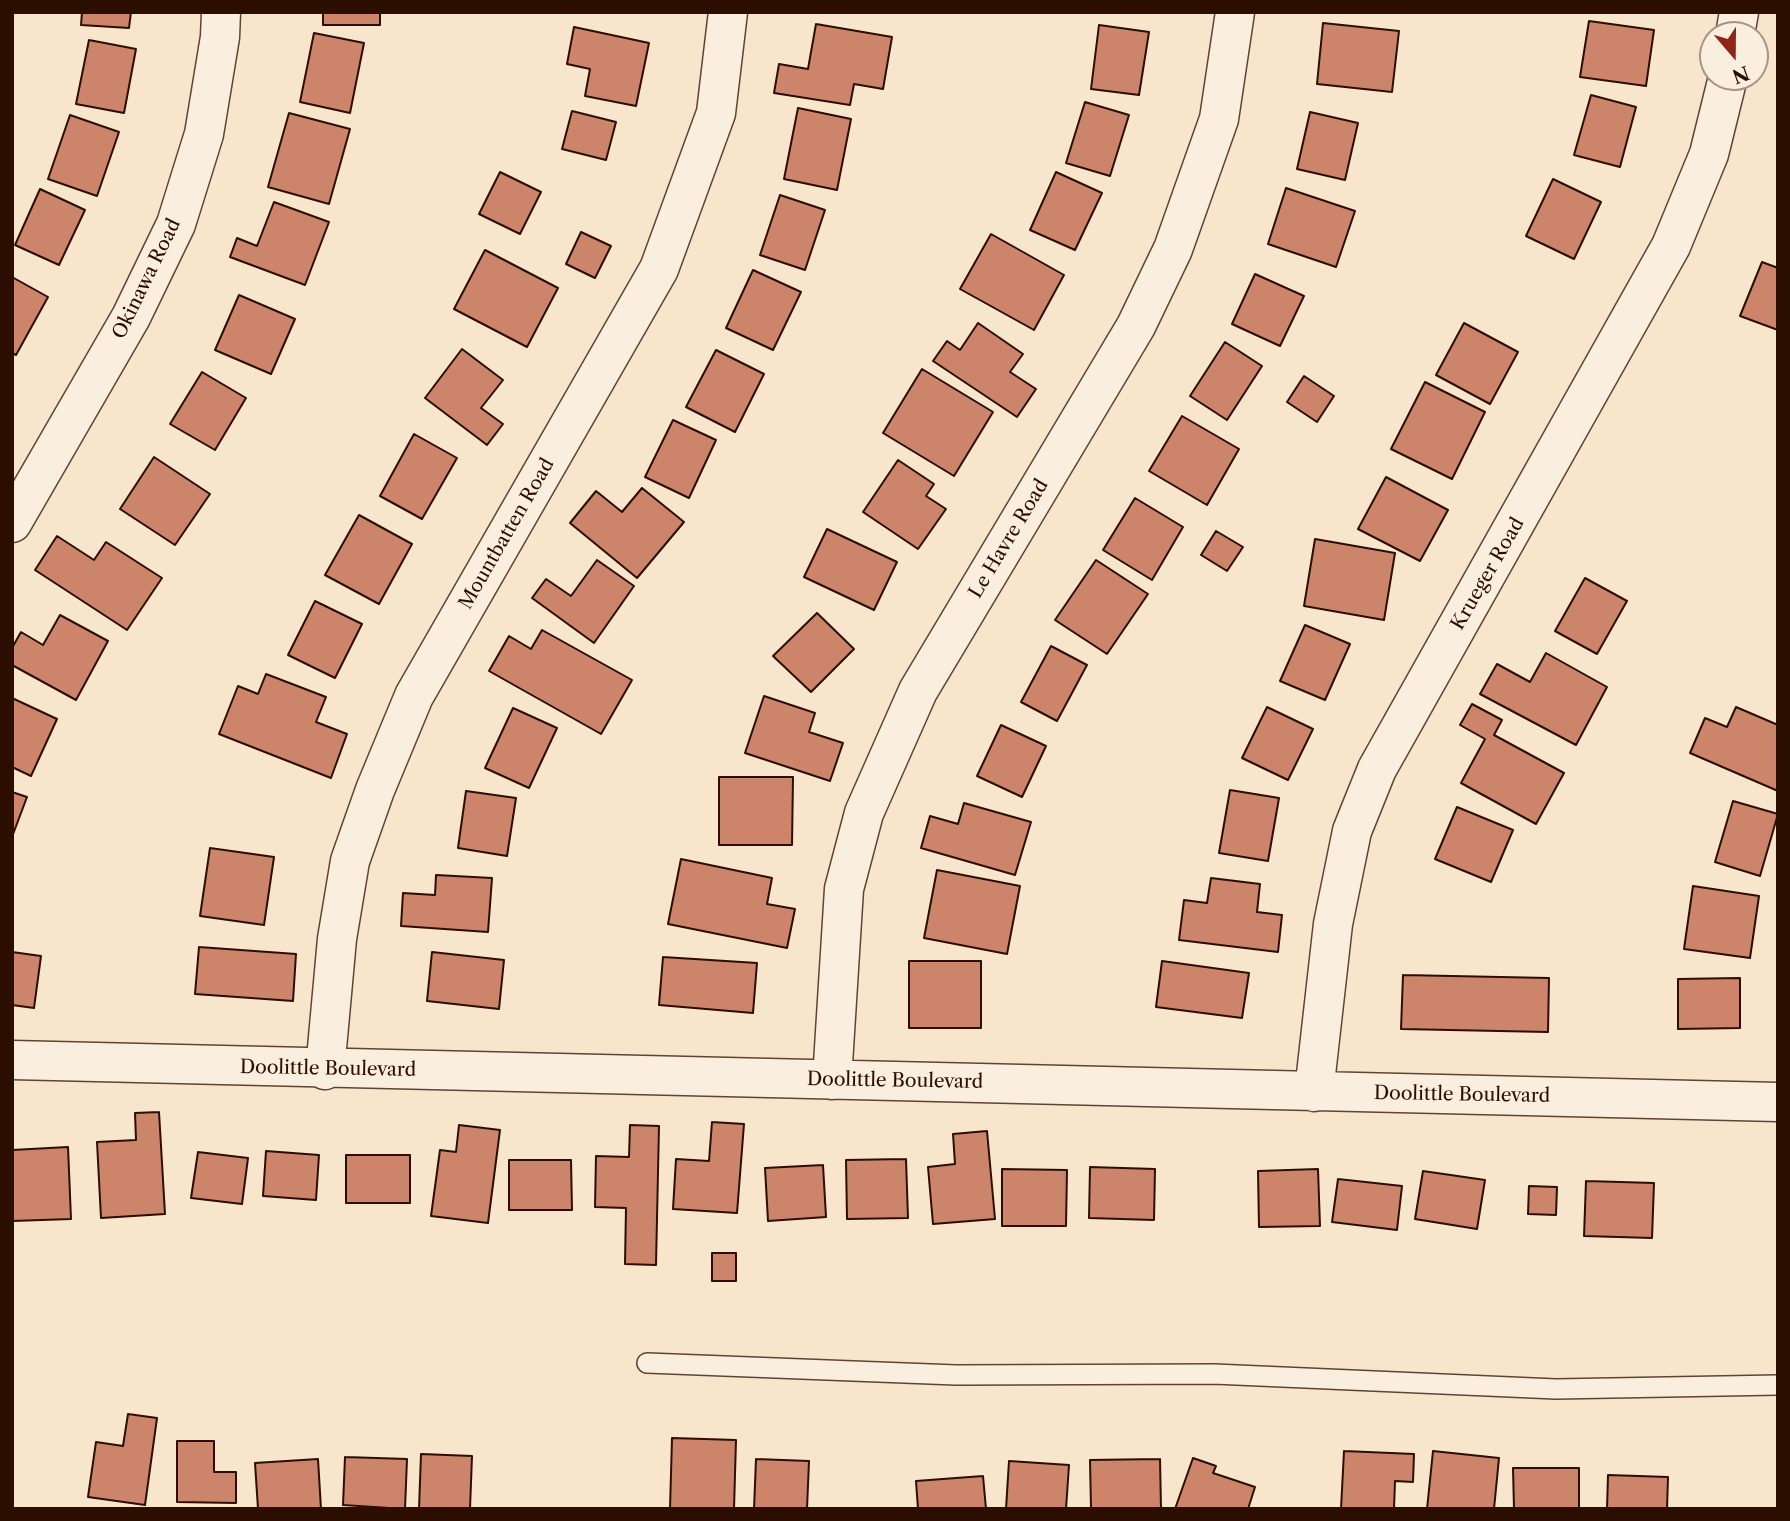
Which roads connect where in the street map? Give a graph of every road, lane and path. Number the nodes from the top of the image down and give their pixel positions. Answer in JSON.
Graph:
{"nodes":[{"id":1,"x":220,"y":12,"type":"edge"},
{"id":2,"x":728,"y":12,"type":"edge"},
{"id":3,"x":1235,"y":12,"type":"edge"},
{"id":4,"x":1725,"y":91,"type":"edge"},
{"id":5,"x":12,"y":523,"type":"edge"},
{"id":6,"x":12,"y":1060,"type":"edge"},
{"id":7,"x":325,"y":1070,"type":"junction"},
{"id":8,"x":832,"y":1080,"type":"junction"},
{"id":9,"x":1314,"y":1092,"type":"junction"},
{"id":10,"x":1778,"y":1102,"type":"edge"},
{"id":11,"x":648,"y":1363,"type":"dead end"},
{"id":12,"x":1778,"y":1385,"type":"edge"}],
"edges":[{"from":1,"to":5,"type":"street","name":"Okinawa Road"},
{"from":2,"to":7,"type":"street","name":"Mountbatten Road"},
{"from":3,"to":8,"type":"street","name":"Le Havre Road"},
{"from":4,"to":9,"type":"street","name":"Krueger Road"},
{"from":6,"to":7,"type":"street","name":"Doolittle Boulevard"},
{"from":7,"to":8,"type":"street","name":"Doolittle Boulevard"},
{"from":8,"to":9,"type":"street","name":"Doolittle Boulevard"},
{"from":9,"to":10,"type":"street","name":"Doolittle Boulevard"},
{"from":11,"to":12,"type":"lane"}]}
